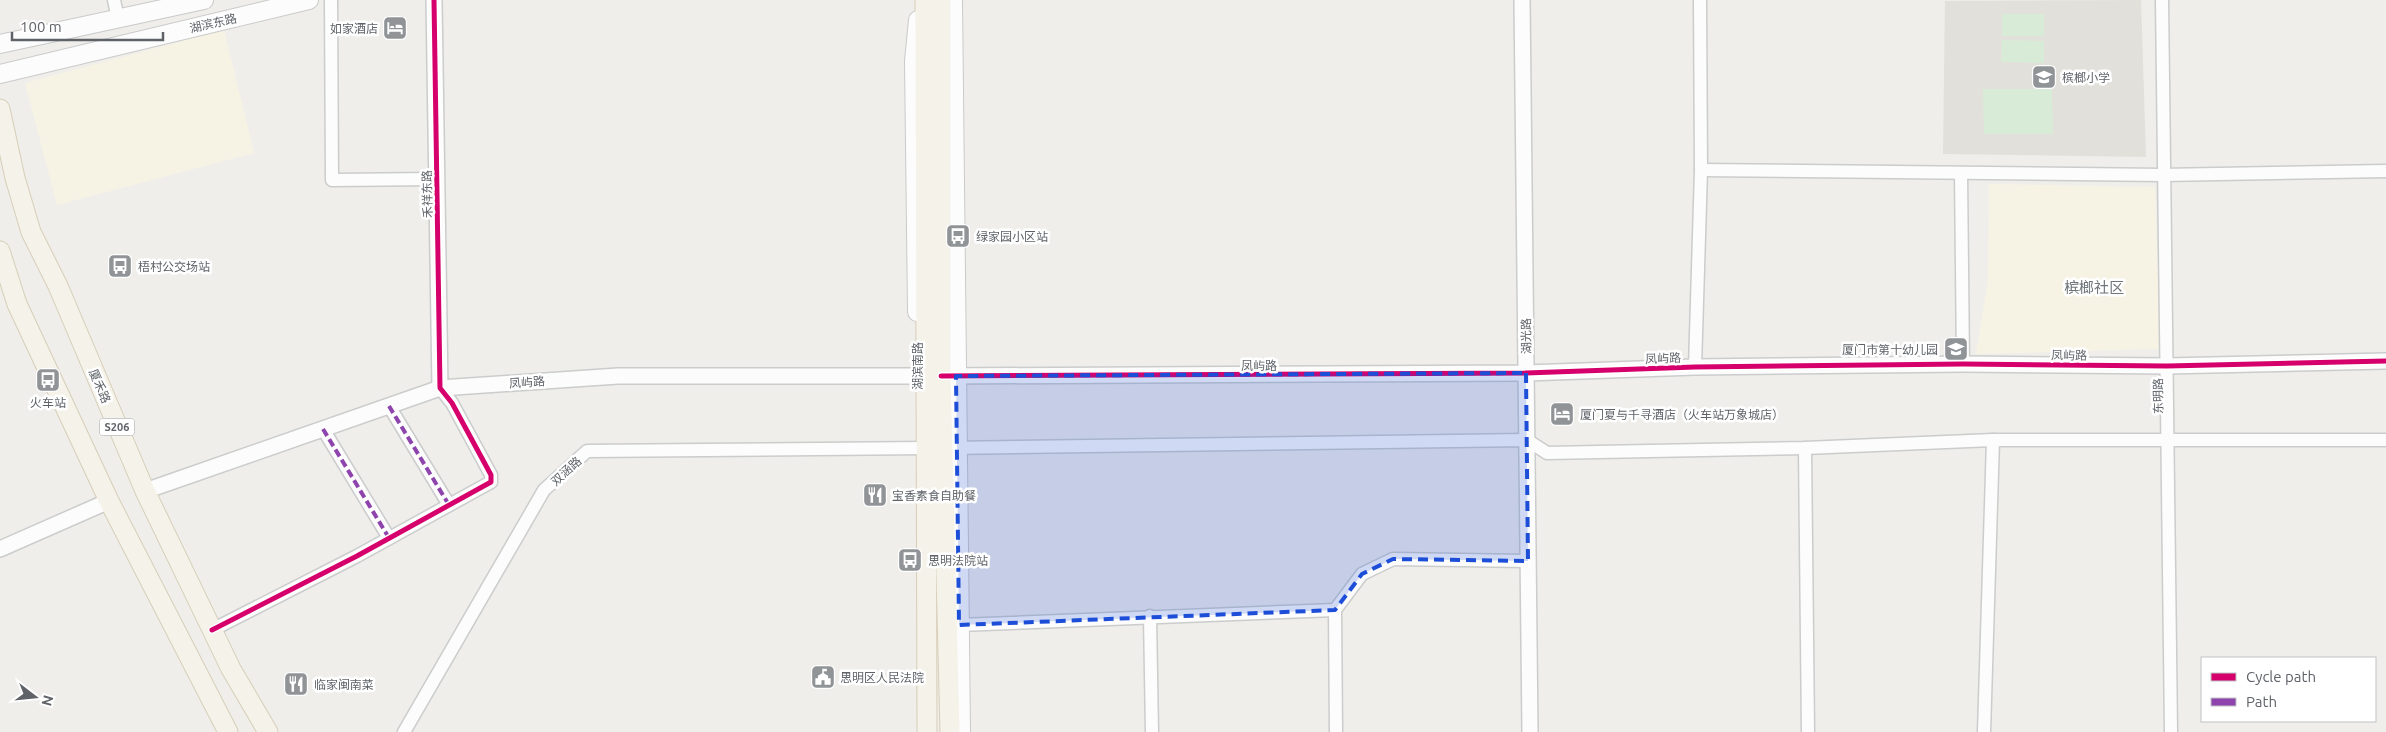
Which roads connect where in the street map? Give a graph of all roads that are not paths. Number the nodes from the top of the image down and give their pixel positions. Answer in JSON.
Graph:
{"nodes":[{"id":1,"x":114,"y":0,"type":"edge"},
{"id":2,"x":204,"y":0,"type":"edge"},
{"id":3,"x":309,"y":0,"type":"edge"},
{"id":4,"x":331,"y":0,"type":"edge"},
{"id":5,"x":434,"y":0,"type":"edge"},
{"id":6,"x":920,"y":0,"type":"edge"},
{"id":7,"x":925,"y":0,"type":"edge"},
{"id":8,"x":941,"y":0,"type":"edge"},
{"id":9,"x":953,"y":0,"type":"edge"},
{"id":10,"x":1522,"y":0,"type":"edge"},
{"id":11,"x":1700,"y":0,"type":"edge"},
{"id":12,"x":2162,"y":0,"type":"edge"},
{"id":13,"x":118,"y":19,"type":"junction"},
{"id":14,"x":0,"y":44,"type":"edge"},
{"id":15,"x":0,"y":74,"type":"edge"},
{"id":16,"x":0,"y":109,"type":"edge"},
{"id":17,"x":1701,"y":170,"type":"junction"},
{"id":18,"x":2386,"y":171,"type":"edge"},
{"id":19,"x":1961,"y":173,"type":"junction"},
{"id":20,"x":2162,"y":175,"type":"junction"},
{"id":21,"x":437,"y":179,"type":"junction"},
{"id":22,"x":0,"y":251,"type":"edge"},
{"id":23,"x":4,"y":268,"type":"edge"},
{"id":24,"x":2386,"y":361,"type":"edge"},
{"id":25,"x":1964,"y":364,"type":"junction"},
{"id":26,"x":2167,"y":366,"type":"junction"},
{"id":27,"x":1695,"y":367,"type":"junction"},
{"id":28,"x":1526,"y":373,"type":"junction"},
{"id":29,"x":936,"y":376,"type":"junction"},
{"id":30,"x":440,"y":388,"type":"junction"},
{"id":31,"x":389,"y":406,"type":"junction"},
{"id":32,"x":324,"y":428,"type":"junction"},
{"id":33,"x":2168,"y":439,"type":"junction"},
{"id":34,"x":1526,"y":440,"type":"junction"},
{"id":35,"x":1993,"y":440,"type":"junction"},
{"id":36,"x":2386,"y":440,"type":"edge"},
{"id":37,"x":937,"y":448,"type":"junction"},
{"id":38,"x":1805,"y":448,"type":"junction"},
{"id":39,"x":145,"y":491,"type":"junction"},
{"id":40,"x":109,"y":501,"type":"junction"},
{"id":41,"x":449,"y":505,"type":"junction"},
{"id":42,"x":389,"y":538,"type":"junction"},
{"id":43,"x":0,"y":549,"type":"edge"},
{"id":44,"x":1528,"y":561,"type":"junction"},
{"id":45,"x":1335,"y":610,"type":"junction"},
{"id":46,"x":1150,"y":616,"type":"junction"},
{"id":47,"x":959,"y":625,"type":"junction"},
{"id":48,"x":212,"y":630,"type":"junction"},
{"id":49,"x":228,"y":732,"type":"edge"},
{"id":50,"x":268,"y":732,"type":"edge"},
{"id":51,"x":404,"y":732,"type":"edge"},
{"id":52,"x":920,"y":732,"type":"edge"},
{"id":53,"x":927,"y":732,"type":"edge"},
{"id":54,"x":950,"y":732,"type":"edge"},
{"id":55,"x":961,"y":732,"type":"edge"},
{"id":56,"x":1152,"y":732,"type":"edge"},
{"id":57,"x":1336,"y":732,"type":"edge"},
{"id":58,"x":1530,"y":732,"type":"edge"},
{"id":59,"x":1808,"y":732,"type":"edge"},
{"id":60,"x":1984,"y":732,"type":"edge"},
{"id":61,"x":2170,"y":732,"type":"edge"}],
"edges":[{"from":1,"to":13,"type":"street"},
{"from":2,"to":13,"type":"main road","name":"湖滨东路"},
{"from":3,"to":15,"type":"main road","name":"湖滨东路"},
{"from":4,"to":21,"type":"street"},
{"from":5,"to":21,"type":"street","name":"禾祥东路"},
{"from":6,"to":29,"type":"main road","name":"湖滨南路"},
{"from":7,"to":29,"type":"main road","name":"湖滨南路"},
{"from":8,"to":29,"type":"main road","name":"湖滨南路"},
{"from":9,"to":29,"type":"main road"},
{"from":10,"to":28,"type":"street","name":"湖光路"},
{"from":11,"to":17,"type":"street"},
{"from":12,"to":20,"type":"street","name":"东明路"},
{"from":13,"to":14,"type":"main road","name":"湖滨东路"},
{"from":16,"to":39,"type":"main road","name":"厦禾路","number":"S206"},
{"from":17,"to":19,"type":"street"},
{"from":17,"to":27,"type":"street"},
{"from":18,"to":20,"type":"street"},
{"from":19,"to":20,"type":"street"},
{"from":19,"to":25,"type":"street"},
{"from":20,"to":26,"type":"street","name":"东明路"},
{"from":21,"to":30,"type":"street","name":"禾祥东路"},
{"from":22,"to":23,"type":"main road"},
{"from":23,"to":40,"type":"main road"},
{"from":24,"to":26,"type":"street","name":"凤屿路"},
{"from":25,"to":26,"type":"street","name":"凤屿路"},
{"from":25,"to":27,"type":"street","name":"凤屿路"},
{"from":26,"to":33,"type":"street","name":"东明路"},
{"from":27,"to":28,"type":"street","name":"凤屿路"},
{"from":28,"to":29,"type":"street","name":"凤屿路"},
{"from":28,"to":34,"type":"street","name":"湖光路"},
{"from":29,"to":30,"type":"street","name":"凤屿路"},
{"from":29,"to":37,"type":"main road","name":"湖滨南路"},
{"from":29,"to":37,"type":"main road","name":"湖滨南路"},
{"from":30,"to":31,"type":"street","name":"凤屿路"},
{"from":30,"to":41,"type":"street"},
{"from":31,"to":32,"type":"street","name":"凤屿路"},
{"from":31,"to":41,"type":"street"},
{"from":32,"to":39,"type":"street","name":"凤屿路"},
{"from":32,"to":42,"type":"street"},
{"from":33,"to":35,"type":"street"},
{"from":33,"to":36,"type":"street"},
{"from":33,"to":61,"type":"street","name":"东明路"},
{"from":34,"to":37,"type":"street","name":"双涵路"},
{"from":34,"to":38,"type":"street"},
{"from":34,"to":44,"type":"street","name":"湖光路"},
{"from":35,"to":38,"type":"street"},
{"from":35,"to":60,"type":"street"},
{"from":37,"to":47,"type":"main road"},
{"from":37,"to":51,"type":"street","name":"双涵路"},
{"from":37,"to":52,"type":"main road","name":"湖滨南路"},
{"from":37,"to":53,"type":"main road","name":"湖滨南路"},
{"from":37,"to":54,"type":"main road","name":"湖滨南路"},
{"from":38,"to":59,"type":"street"},
{"from":39,"to":48,"type":"main road","name":"厦禾路","number":"S206"},
{"from":40,"to":43,"type":"street"},
{"from":40,"to":49,"type":"main road"},
{"from":41,"to":42,"type":"street"},
{"from":42,"to":48,"type":"street"},
{"from":44,"to":45,"type":"street"},
{"from":44,"to":58,"type":"street","name":"湖光路"},
{"from":45,"to":46,"type":"street"},
{"from":45,"to":57,"type":"street"},
{"from":46,"to":47,"type":"street"},
{"from":46,"to":56,"type":"street"},
{"from":47,"to":55,"type":"main road"},
{"from":48,"to":50,"type":"main road","name":"厦禾路","number":"S206"}]}
